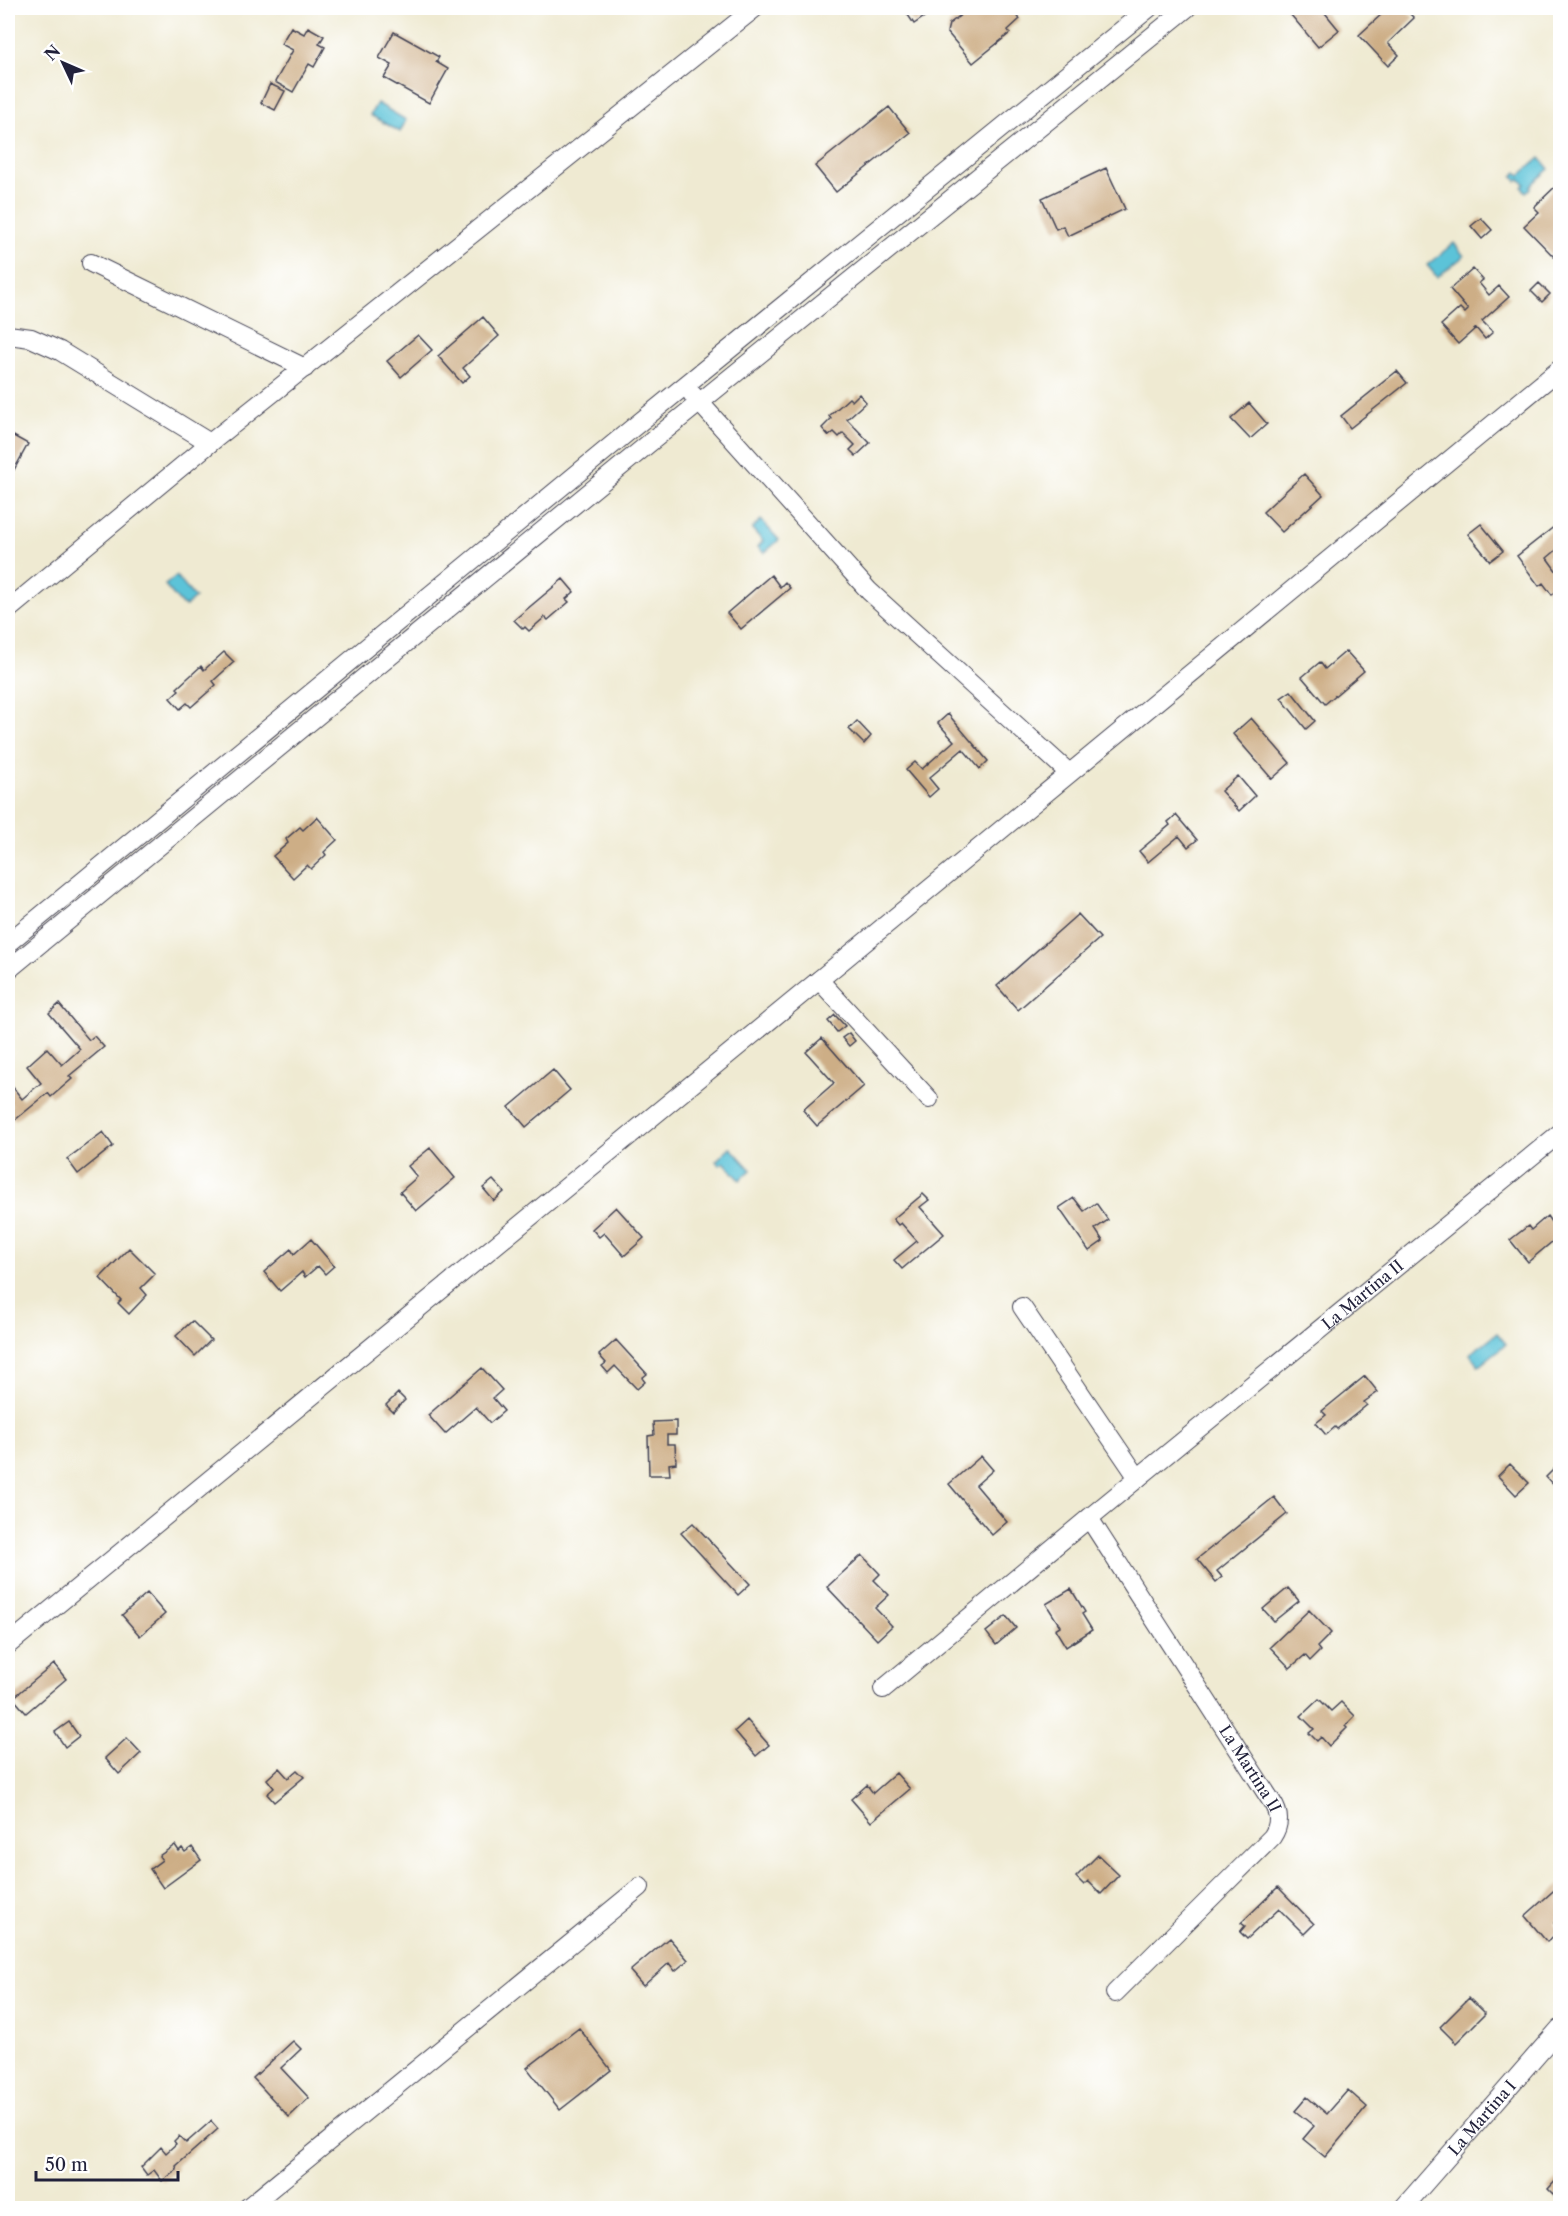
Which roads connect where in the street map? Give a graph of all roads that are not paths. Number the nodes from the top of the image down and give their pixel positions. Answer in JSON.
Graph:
{"nodes":[{"id":1,"x":755,"y":8,"type":"edge"},
{"id":2,"x":1149,"y":8,"type":"edge"},
{"id":3,"x":1187,"y":8,"type":"edge"},
{"id":4,"x":91,"y":263,"type":"dead end"},
{"id":5,"x":8,"y":335,"type":"edge"},
{"id":6,"x":305,"y":368,"type":"junction"},
{"id":7,"x":1560,"y":369,"type":"edge"},
{"id":8,"x":684,"y":387,"type":"junction"},
{"id":9,"x":700,"y":404,"type":"junction"},
{"id":10,"x":210,"y":443,"type":"junction"},
{"id":11,"x":8,"y":610,"type":"edge"},
{"id":12,"x":1069,"y":773,"type":"junction"},
{"id":13,"x":8,"y":943,"type":"edge"},
{"id":14,"x":8,"y":970,"type":"edge"},
{"id":15,"x":819,"y":980,"type":"junction"},
{"id":16,"x":928,"y":1099,"type":"dead end"},
{"id":17,"x":1560,"y":1133,"type":"edge"},
{"id":18,"x":1022,"y":1307,"type":"dead end"},
{"id":19,"x":1138,"y":1478,"type":"junction"},
{"id":20,"x":1089,"y":1518,"type":"junction"},
{"id":21,"x":8,"y":1644,"type":"edge"},
{"id":22,"x":883,"y":1689,"type":"dead end"},
{"id":23,"x":640,"y":1887,"type":"dead end"},
{"id":24,"x":1115,"y":1993,"type":"dead end"},
{"id":25,"x":1560,"y":2028,"type":"edge"},
{"id":26,"x":248,"y":2208,"type":"edge"},
{"id":27,"x":1403,"y":2208,"type":"edge"}],
"edges":[{"from":1,"to":6,"type":"street"},
{"from":2,"to":8,"type":"street"},
{"from":3,"to":9,"type":"street"},
{"from":4,"to":6,"type":"street"},
{"from":5,"to":10,"type":"street"},
{"from":6,"to":10,"type":"street"},
{"from":7,"to":12,"type":"street"},
{"from":8,"to":9,"type":"street"},
{"from":8,"to":13,"type":"street"},
{"from":9,"to":12,"type":"street"},
{"from":9,"to":14,"type":"street"},
{"from":10,"to":11,"type":"street"},
{"from":12,"to":15,"type":"street"},
{"from":15,"to":16,"type":"street"},
{"from":15,"to":21,"type":"street"},
{"from":17,"to":19,"type":"street","name":"La Martina II"},
{"from":18,"to":19,"type":"street"},
{"from":19,"to":20,"type":"street","name":"La Martina II"},
{"from":20,"to":22,"type":"street","name":"La Martina II"},
{"from":20,"to":24,"type":"street","name":"La Martina II"},
{"from":23,"to":26,"type":"street"},
{"from":25,"to":27,"type":"street","name":"La Martina I"}]}
